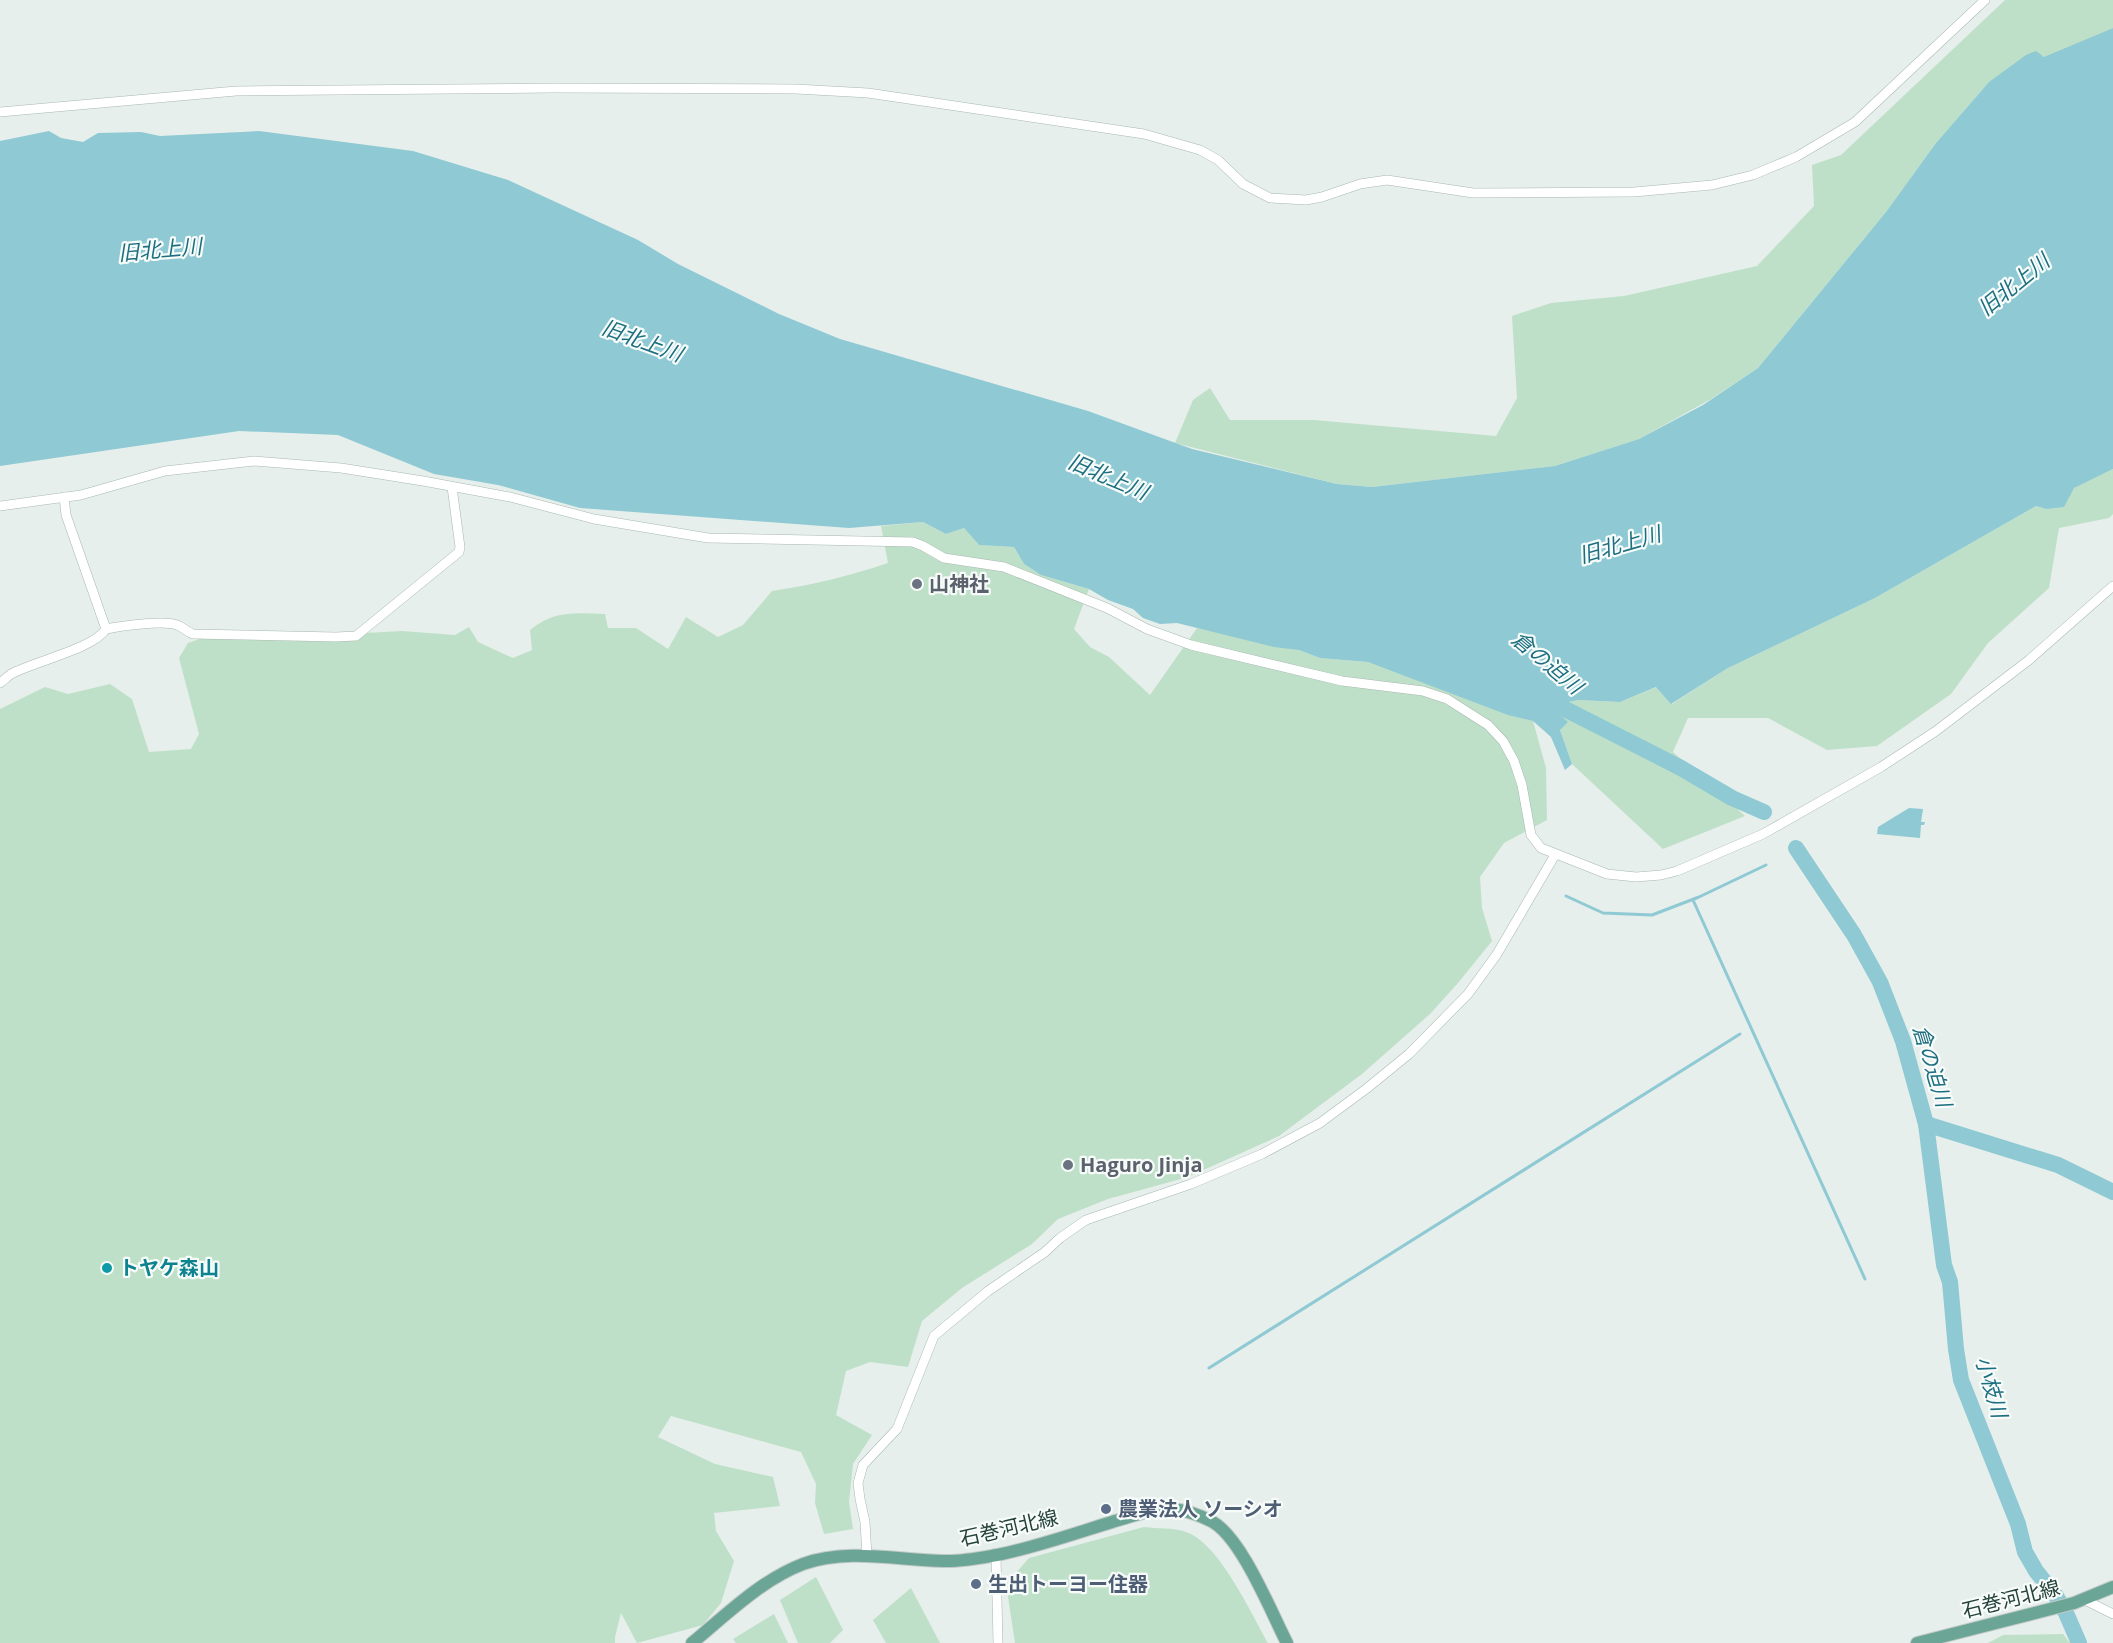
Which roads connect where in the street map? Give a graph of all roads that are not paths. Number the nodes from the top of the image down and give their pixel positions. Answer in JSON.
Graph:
{"nodes":[{"id":1,"x":1985,"y":0,"type":"edge"},
{"id":2,"x":0,"y":112,"type":"edge"},
{"id":3,"x":452,"y":488,"type":"junction"},
{"id":4,"x":64,"y":497,"type":"junction"},
{"id":5,"x":0,"y":506,"type":"edge"},
{"id":6,"x":2113,"y":586,"type":"edge"},
{"id":7,"x":106,"y":629,"type":"junction"},
{"id":8,"x":0,"y":683,"type":"edge"},
{"id":9,"x":1555,"y":855,"type":"junction"},
{"id":10,"x":996,"y":1555,"type":"junction"},
{"id":11,"x":867,"y":1556,"type":"junction"},
{"id":12,"x":2113,"y":1587,"type":"edge"},
{"id":13,"x":2079,"y":1601,"type":"junction"},
{"id":14,"x":2113,"y":1614,"type":"edge"},
{"id":15,"x":692,"y":1643,"type":"edge"},
{"id":16,"x":998,"y":1643,"type":"edge"},
{"id":17,"x":1287,"y":1643,"type":"edge"},
{"id":18,"x":1917,"y":1643,"type":"edge"}],
"edges":[{"from":1,"to":2,"type":"street"},
{"from":3,"to":4,"type":"street"},
{"from":3,"to":7,"type":"street"},
{"from":3,"to":9,"type":"street"},
{"from":4,"to":5,"type":"street"},
{"from":4,"to":7,"type":"street"},
{"from":6,"to":9,"type":"street"},
{"from":7,"to":8,"type":"street"},
{"from":9,"to":11,"type":"street"},
{"from":10,"to":11,"type":"main road","name":"石巻河北線"},
{"from":10,"to":16,"type":"street"},
{"from":10,"to":17,"type":"main road","name":"石巻河北線"},
{"from":11,"to":15,"type":"main road","name":"石巻河北線"},
{"from":12,"to":13,"type":"main road","name":"石巻河北線"},
{"from":13,"to":14,"type":"street"},
{"from":13,"to":18,"type":"main road","name":"石巻河北線"}]}
